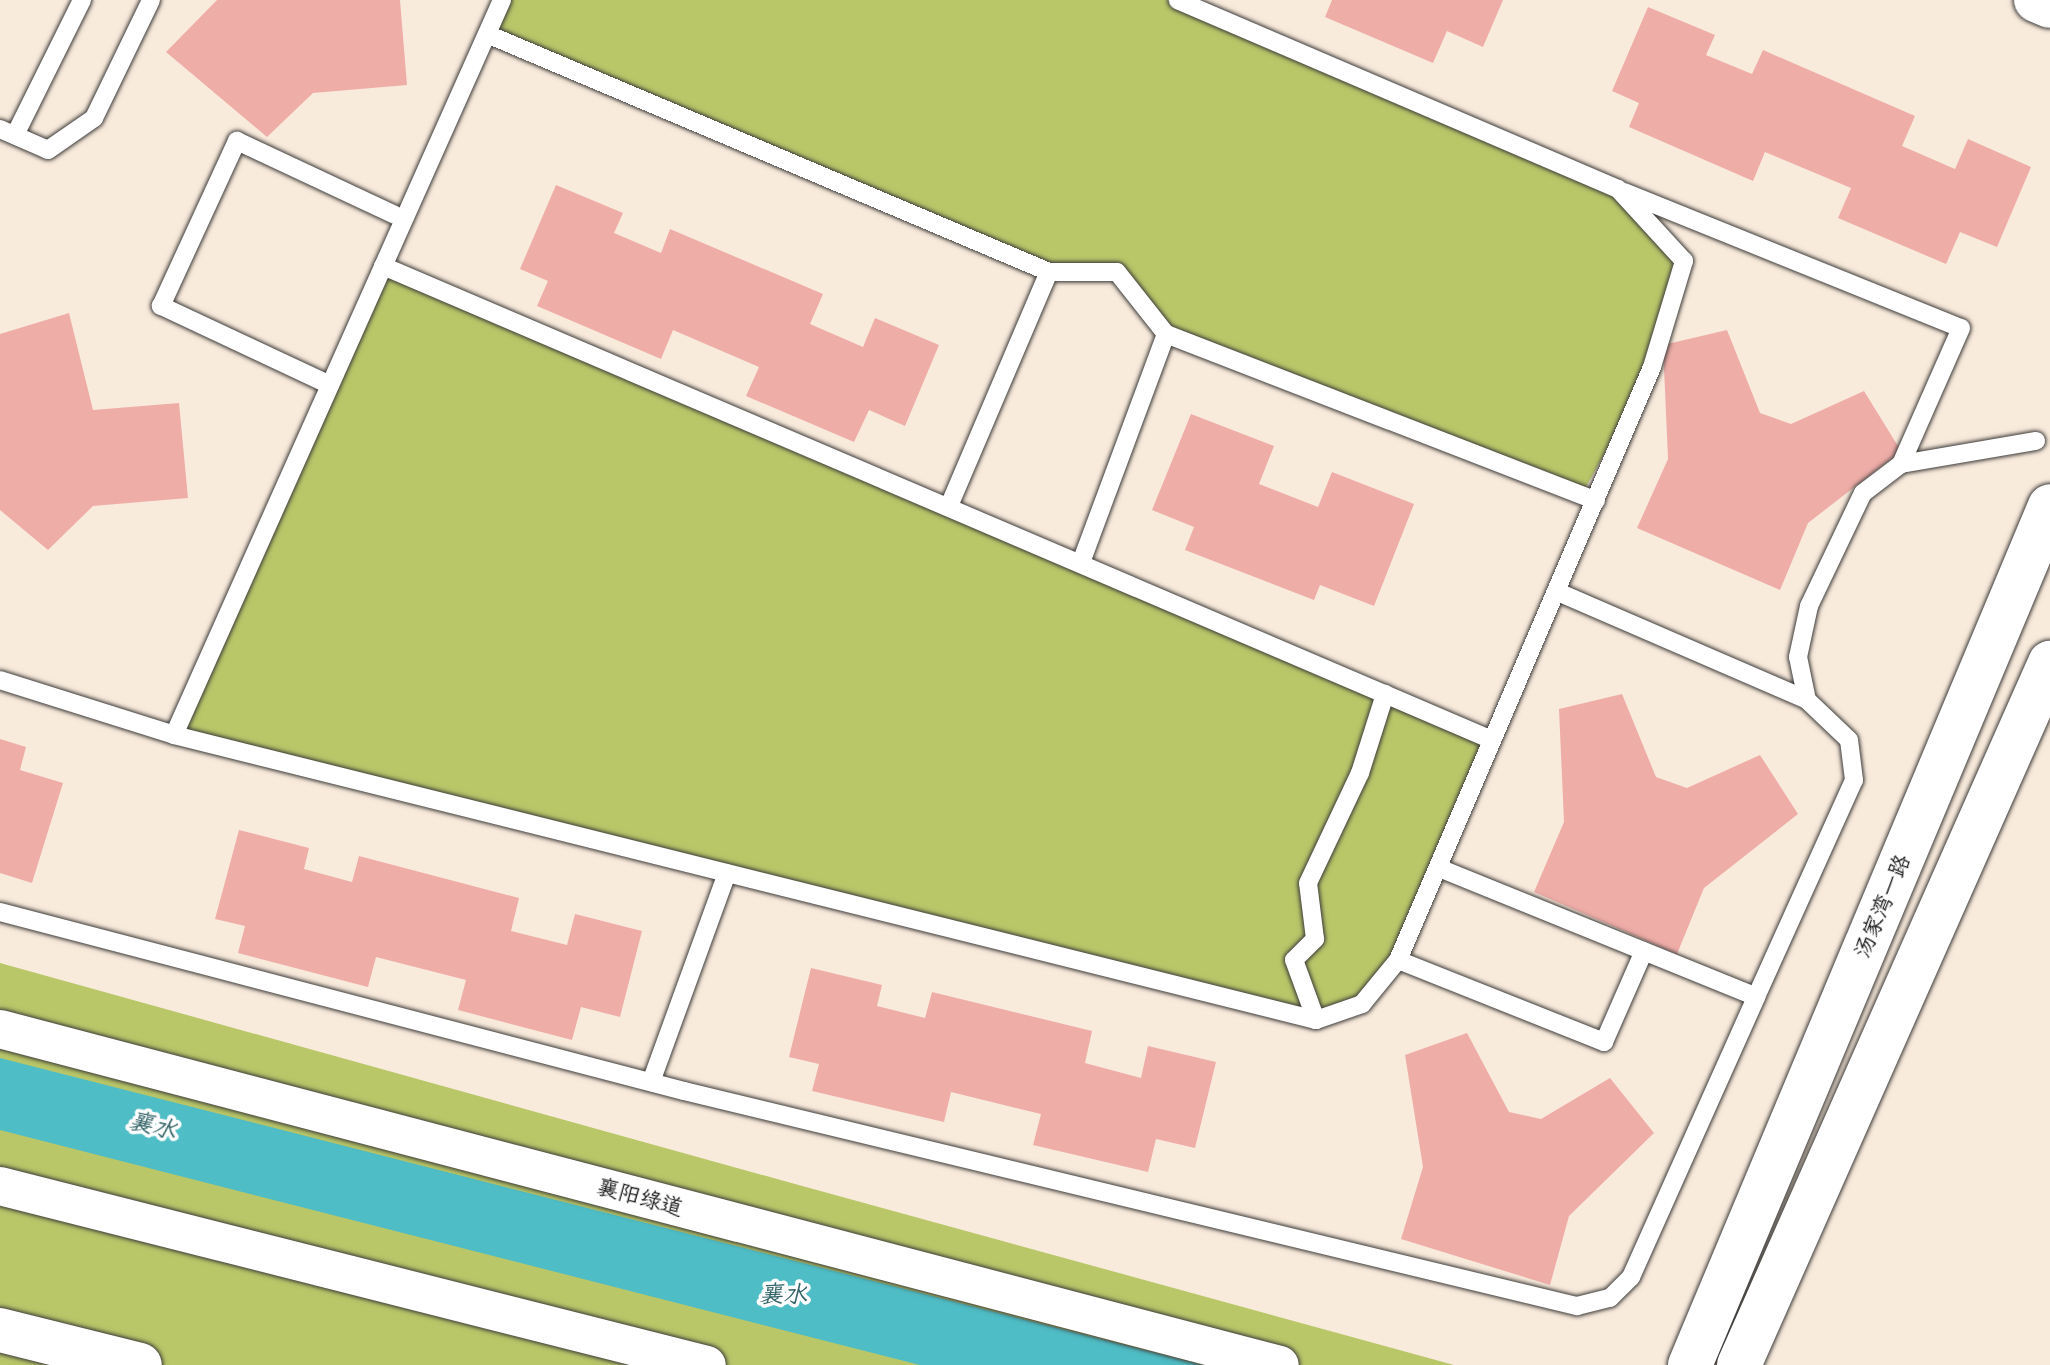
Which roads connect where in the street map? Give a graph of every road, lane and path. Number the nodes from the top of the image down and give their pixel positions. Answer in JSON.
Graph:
{"nodes":[{"id":1,"x":82,"y":0,"type":"edge"},
{"id":2,"x":151,"y":0,"type":"edge"},
{"id":3,"x":502,"y":0,"type":"edge"},
{"id":4,"x":1178,"y":0,"type":"edge"},
{"id":5,"x":2036,"y":0,"type":"edge"},
{"id":6,"x":2050,"y":6,"type":"edge"},
{"id":7,"x":487,"y":34,"type":"junction"},
{"id":8,"x":7,"y":132,"type":"edge"},
{"id":9,"x":1618,"y":189,"type":"junction"},
{"id":10,"x":395,"y":215,"type":"dead end"},
{"id":11,"x":383,"y":266,"type":"junction"},
{"id":12,"x":1049,"y":272,"type":"junction"},
{"id":13,"x":1166,"y":334,"type":"junction"},
{"id":14,"x":330,"y":385,"type":"junction"},
{"id":15,"x":2036,"y":441,"type":"dead end"},
{"id":16,"x":1901,"y":464,"type":"junction"},
{"id":17,"x":1596,"y":501,"type":"junction"},
{"id":18,"x":949,"y":506,"type":"junction"},
{"id":19,"x":2050,"y":506,"type":"edge"},
{"id":20,"x":1081,"y":562,"type":"junction"},
{"id":21,"x":1558,"y":592,"type":"junction"},
{"id":22,"x":2050,"y":663,"type":"edge"},
{"id":23,"x":0,"y":680,"type":"edge"},
{"id":24,"x":1385,"y":694,"type":"junction"},
{"id":25,"x":1807,"y":700,"type":"junction"},
{"id":26,"x":174,"y":735,"type":"junction"},
{"id":27,"x":1492,"y":740,"type":"junction"},
{"id":28,"x":1439,"y":868,"type":"junction"},
{"id":29,"x":727,"y":873,"type":"junction"},
{"id":30,"x":0,"y":912,"type":"edge"},
{"id":31,"x":1644,"y":951,"type":"junction"},
{"id":32,"x":1398,"y":960,"type":"junction"},
{"id":33,"x":1756,"y":997,"type":"junction"},
{"id":34,"x":1316,"y":1020,"type":"junction"},
{"id":35,"x":0,"y":1029,"type":"edge"},
{"id":36,"x":651,"y":1082,"type":"junction"},
{"id":37,"x":0,"y":1186,"type":"edge"},
{"id":38,"x":0,"y":1330,"type":"edge"},
{"id":39,"x":140,"y":1365,"type":"edge"},
{"id":40,"x":707,"y":1365,"type":"edge"},
{"id":41,"x":1280,"y":1365,"type":"edge"},
{"id":42,"x":1690,"y":1365,"type":"edge"},
{"id":43,"x":1739,"y":1365,"type":"edge"}],
"edges":[{"from":1,"to":8,"type":"lane"},
{"from":2,"to":8,"type":"lane"},
{"from":3,"to":7,"type":"lane"},
{"from":4,"to":9,"type":"lane"},
{"from":5,"to":6,"type":"street"},
{"from":7,"to":11,"type":"lane"},
{"from":7,"to":12,"type":"lane"},
{"from":9,"to":16,"type":"lane"},
{"from":9,"to":17,"type":"lane"},
{"from":10,"to":14,"type":"lane"},
{"from":11,"to":14,"type":"lane"},
{"from":11,"to":18,"type":"lane"},
{"from":12,"to":13,"type":"lane"},
{"from":12,"to":18,"type":"lane"},
{"from":13,"to":17,"type":"lane"},
{"from":13,"to":20,"type":"lane"},
{"from":14,"to":26,"type":"lane"},
{"from":15,"to":16,"type":"lane"},
{"from":16,"to":25,"type":"lane"},
{"from":17,"to":21,"type":"lane"},
{"from":18,"to":20,"type":"lane"},
{"from":19,"to":42,"type":"street","name":"汤家湾一路"},
{"from":20,"to":24,"type":"lane"},
{"from":21,"to":25,"type":"lane"},
{"from":21,"to":27,"type":"lane"},
{"from":22,"to":43,"type":"street"},
{"from":23,"to":26,"type":"lane"},
{"from":24,"to":27,"type":"lane"},
{"from":24,"to":34,"type":"lane"},
{"from":25,"to":33,"type":"lane"},
{"from":26,"to":29,"type":"lane"},
{"from":27,"to":28,"type":"lane"},
{"from":28,"to":31,"type":"lane"},
{"from":28,"to":32,"type":"lane"},
{"from":29,"to":34,"type":"lane"},
{"from":29,"to":36,"type":"lane"},
{"from":30,"to":36,"type":"lane"},
{"from":31,"to":32,"type":"lane"},
{"from":31,"to":33,"type":"lane"},
{"from":32,"to":34,"type":"lane"},
{"from":33,"to":36,"type":"lane"},
{"from":35,"to":41,"type":"street","name":"襄阳绿道"},
{"from":37,"to":40,"type":"street"},
{"from":38,"to":39,"type":"street"}]}
